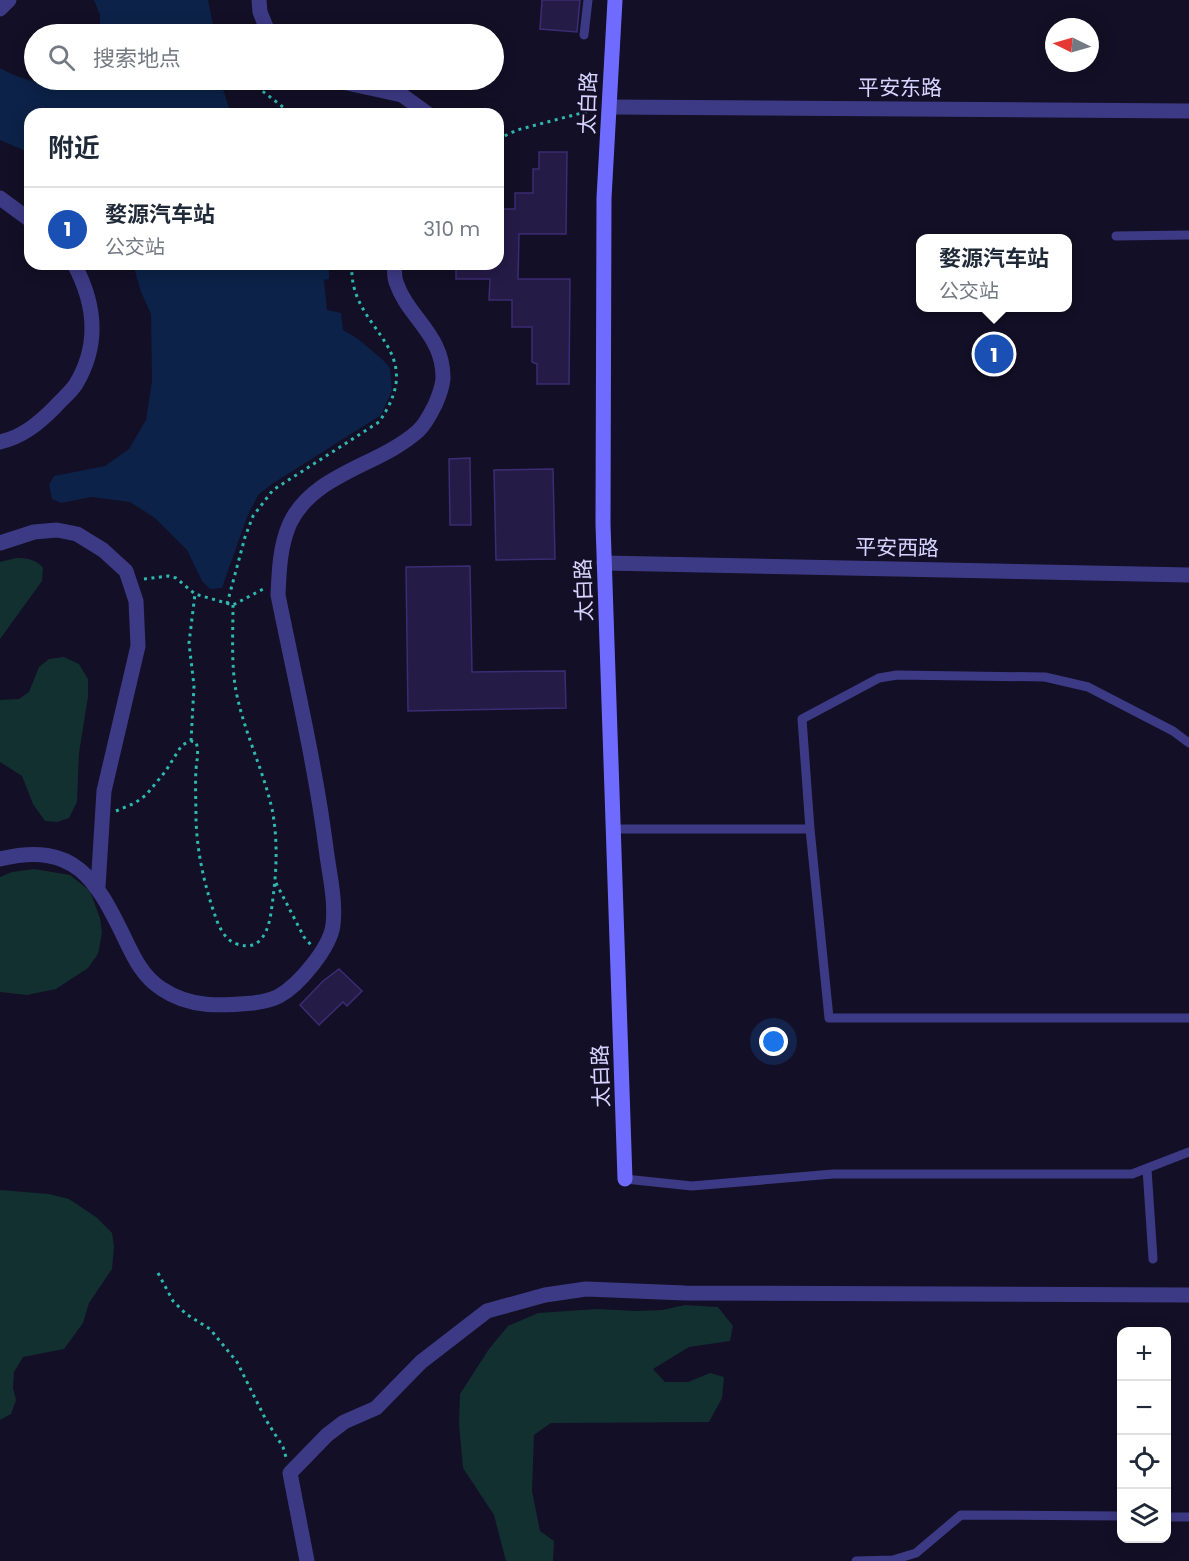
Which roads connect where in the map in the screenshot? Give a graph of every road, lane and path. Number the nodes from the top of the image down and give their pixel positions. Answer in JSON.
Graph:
{"nodes":[{"id":1,"x":9,"y":0,"type":"edge"},
{"id":2,"x":259,"y":0,"type":"edge"},
{"id":3,"x":588,"y":0,"type":"edge"},
{"id":4,"x":615,"y":0,"type":"edge"},
{"id":5,"x":0,"y":9,"type":"edge"},
{"id":6,"x":265,"y":24,"type":"edge"},
{"id":7,"x":584,"y":35,"type":"dead end"},
{"id":8,"x":261,"y":90,"type":"edge"},
{"id":9,"x":382,"y":90,"type":"edge"},
{"id":10,"x":610,"y":107,"type":"junction"},
{"id":11,"x":284,"y":108,"type":"edge"},
{"id":12,"x":420,"y":108,"type":"edge"},
{"id":13,"x":1189,"y":111,"type":"edge"},
{"id":14,"x":504,"y":136,"type":"edge"},
{"id":15,"x":0,"y":198,"type":"edge"},
{"id":16,"x":24,"y":216,"type":"edge"},
{"id":17,"x":1116,"y":236,"type":"dead end"},
{"id":18,"x":1189,"y":236,"type":"edge"},
{"id":19,"x":77,"y":270,"type":"edge"},
{"id":20,"x":352,"y":270,"type":"edge"},
{"id":21,"x":394,"y":270,"type":"edge"},
{"id":22,"x":0,"y":442,"type":"edge"},
{"id":23,"x":0,"y":543,"type":"edge"},
{"id":24,"x":604,"y":563,"type":"junction"},
{"id":25,"x":1189,"y":575,"type":"edge"},
{"id":26,"x":130,"y":584,"type":"junction"},
{"id":27,"x":279,"y":584,"type":"junction"},
{"id":28,"x":195,"y":594,"type":"junction"},
{"id":29,"x":228,"y":604,"type":"junction"},
{"id":30,"x":233,"y":605,"type":"junction"},
{"id":31,"x":191,"y":741,"type":"junction"},
{"id":32,"x":1189,"y":743,"type":"edge"},
{"id":33,"x":102,"y":813,"type":"junction"},
{"id":34,"x":615,"y":829,"type":"junction"},
{"id":35,"x":810,"y":830,"type":"junction"},
{"id":36,"x":0,"y":859,"type":"edge"},
{"id":37,"x":275,"y":881,"type":"junction"},
{"id":38,"x":98,"y":887,"type":"junction"},
{"id":39,"x":319,"y":955,"type":"junction"},
{"id":40,"x":1189,"y":1018,"type":"edge"},
{"id":41,"x":1189,"y":1152,"type":"edge"},
{"id":42,"x":1147,"y":1169,"type":"junction"},
{"id":43,"x":625,"y":1179,"type":"joint"},
{"id":44,"x":1153,"y":1258,"type":"dead end"},
{"id":45,"x":158,"y":1273,"type":"dead end"},
{"id":46,"x":1189,"y":1295,"type":"edge"},
{"id":47,"x":290,"y":1473,"type":"junction"},
{"id":48,"x":1117,"y":1516,"type":"edge"},
{"id":49,"x":1171,"y":1516,"type":"edge"},
{"id":50,"x":1189,"y":1517,"type":"edge"},
{"id":51,"x":307,"y":1561,"type":"edge"},
{"id":52,"x":856,"y":1561,"type":"edge"}],
"edges":[{"from":1,"to":5,"type":"street"},
{"from":2,"to":6,"type":"street"},
{"from":3,"to":7,"type":"lane"},
{"from":4,"to":10,"type":"street","name":"太白路"},
{"from":8,"to":11,"type":"path"},
{"from":9,"to":12,"type":"street"},
{"from":10,"to":13,"type":"street","name":"平安东路"},
{"from":10,"to":14,"type":"path"},
{"from":10,"to":24,"type":"street","name":"太白路"},
{"from":15,"to":16,"type":"street"},
{"from":17,"to":18,"type":"lane"},
{"from":19,"to":22,"type":"street"},
{"from":20,"to":29,"type":"path"},
{"from":21,"to":27,"type":"street"},
{"from":23,"to":26,"type":"street"},
{"from":24,"to":25,"type":"street","name":"平安西路"},
{"from":24,"to":34,"type":"street","name":"太白路"},
{"from":26,"to":28,"type":"path"},
{"from":26,"to":33,"type":"street"},
{"from":27,"to":30,"type":"path"},
{"from":27,"to":39,"type":"street"},
{"from":28,"to":29,"type":"path"},
{"from":28,"to":31,"type":"path"},
{"from":29,"to":30,"type":"path"},
{"from":30,"to":37,"type":"path"},
{"from":31,"to":33,"type":"path"},
{"from":31,"to":37,"type":"path"},
{"from":32,"to":35,"type":"lane"},
{"from":33,"to":38,"type":"street"},
{"from":34,"to":35,"type":"lane"},
{"from":34,"to":43,"type":"street","name":"太白路"},
{"from":35,"to":40,"type":"lane"},
{"from":36,"to":38,"type":"street"},
{"from":37,"to":39,"type":"path"},
{"from":38,"to":39,"type":"street"},
{"from":41,"to":42,"type":"lane"},
{"from":42,"to":43,"type":"lane"},
{"from":42,"to":44,"type":"lane"},
{"from":45,"to":47,"type":"path"},
{"from":46,"to":47,"type":"street"},
{"from":47,"to":51,"type":"street"},
{"from":48,"to":52,"type":"lane"},
{"from":49,"to":50,"type":"lane"}]}
